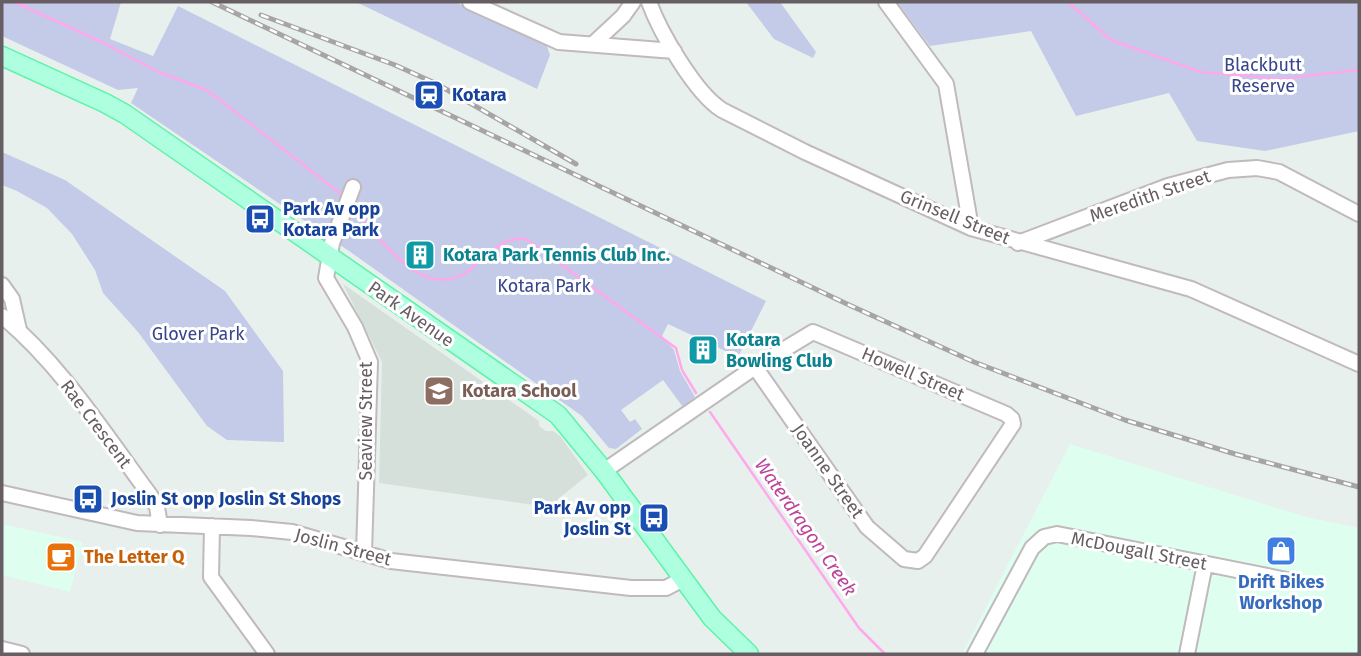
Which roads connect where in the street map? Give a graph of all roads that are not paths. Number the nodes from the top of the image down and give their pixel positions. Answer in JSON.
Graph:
{"nodes":[{"id":1,"x":470,"y":2,"type":"edge"},
{"id":2,"x":633,"y":2,"type":"edge"},
{"id":3,"x":649,"y":2,"type":"edge"},
{"id":4,"x":887,"y":2,"type":"edge"},
{"id":5,"x":594,"y":43,"type":"junction"},
{"id":6,"x":674,"y":51,"type":"junction"},
{"id":7,"x":2,"y":56,"type":"edge"},
{"id":8,"x":353,"y":187,"type":"dead end"},
{"id":9,"x":1359,"y":214,"type":"edge"},
{"id":10,"x":971,"y":228,"type":"junction"},
{"id":11,"x":1018,"y":243,"type":"junction"},
{"id":12,"x":329,"y":257,"type":"junction"},
{"id":13,"x":2,"y":285,"type":"edge"},
{"id":14,"x":2,"y":316,"type":"edge"},
{"id":15,"x":19,"y":330,"type":"junction"},
{"id":16,"x":1359,"y":363,"type":"edge"},
{"id":17,"x":755,"y":367,"type":"junction"},
{"id":18,"x":1012,"y":419,"type":"joint"},
{"id":19,"x":604,"y":471,"type":"junction"},
{"id":20,"x":2,"y":493,"type":"edge"},
{"id":21,"x":160,"y":525,"type":"junction"},
{"id":22,"x":212,"y":526,"type":"junction"},
{"id":23,"x":364,"y":553,"type":"junction"},
{"id":24,"x":1205,"y":564,"type":"junction"},
{"id":25,"x":683,"y":579,"type":"junction"},
{"id":26,"x":1287,"y":580,"type":"dead end"},
{"id":27,"x":2,"y":649,"type":"edge"},
{"id":28,"x":22,"y":654,"type":"edge"},
{"id":29,"x":267,"y":654,"type":"edge"},
{"id":30,"x":749,"y":654,"type":"edge"},
{"id":31,"x":975,"y":654,"type":"edge"},
{"id":32,"x":1187,"y":654,"type":"edge"}],
"edges":[{"from":1,"to":5,"type":"street"},
{"from":2,"to":5,"type":"street"},
{"from":3,"to":6,"type":"street","name":"Grinsell Street"},
{"from":4,"to":10,"type":"street"},
{"from":5,"to":6,"type":"street"},
{"from":6,"to":10,"type":"street","name":"Grinsell Street"},
{"from":7,"to":12,"type":"main road","name":"Park Avenue"},
{"from":8,"to":12,"type":"street"},
{"from":9,"to":11,"type":"street","name":"Meredith Street"},
{"from":10,"to":11,"type":"street","name":"Grinsell Street"},
{"from":11,"to":16,"type":"street","name":"Grinsell Street"},
{"from":12,"to":19,"type":"main road","name":"Park Avenue"},
{"from":12,"to":23,"type":"street","name":"Seaview Street"},
{"from":13,"to":15,"type":"street","name":"Rae Crescent"},
{"from":14,"to":15,"type":"street","name":"Rae Crescent"},
{"from":15,"to":21,"type":"street","name":"Rae Crescent"},
{"from":17,"to":18,"type":"street","name":"Howell Street"},
{"from":17,"to":18,"type":"street","name":"Joanne Street"},
{"from":17,"to":19,"type":"street","name":"Howell Street"},
{"from":19,"to":25,"type":"main road","name":"Park Avenue"},
{"from":20,"to":21,"type":"street","name":"Joslin Street"},
{"from":21,"to":22,"type":"street","name":"Joslin Street"},
{"from":22,"to":23,"type":"street","name":"Joslin Street"},
{"from":22,"to":29,"type":"street"},
{"from":23,"to":25,"type":"street","name":"Joslin Street"},
{"from":24,"to":26,"type":"street","name":"McDougall Street"},
{"from":24,"to":31,"type":"street","name":"McDougall Street"},
{"from":24,"to":32,"type":"street"},
{"from":25,"to":30,"type":"main road","name":"Park Avenue"},
{"from":27,"to":28,"type":"street"}]}
